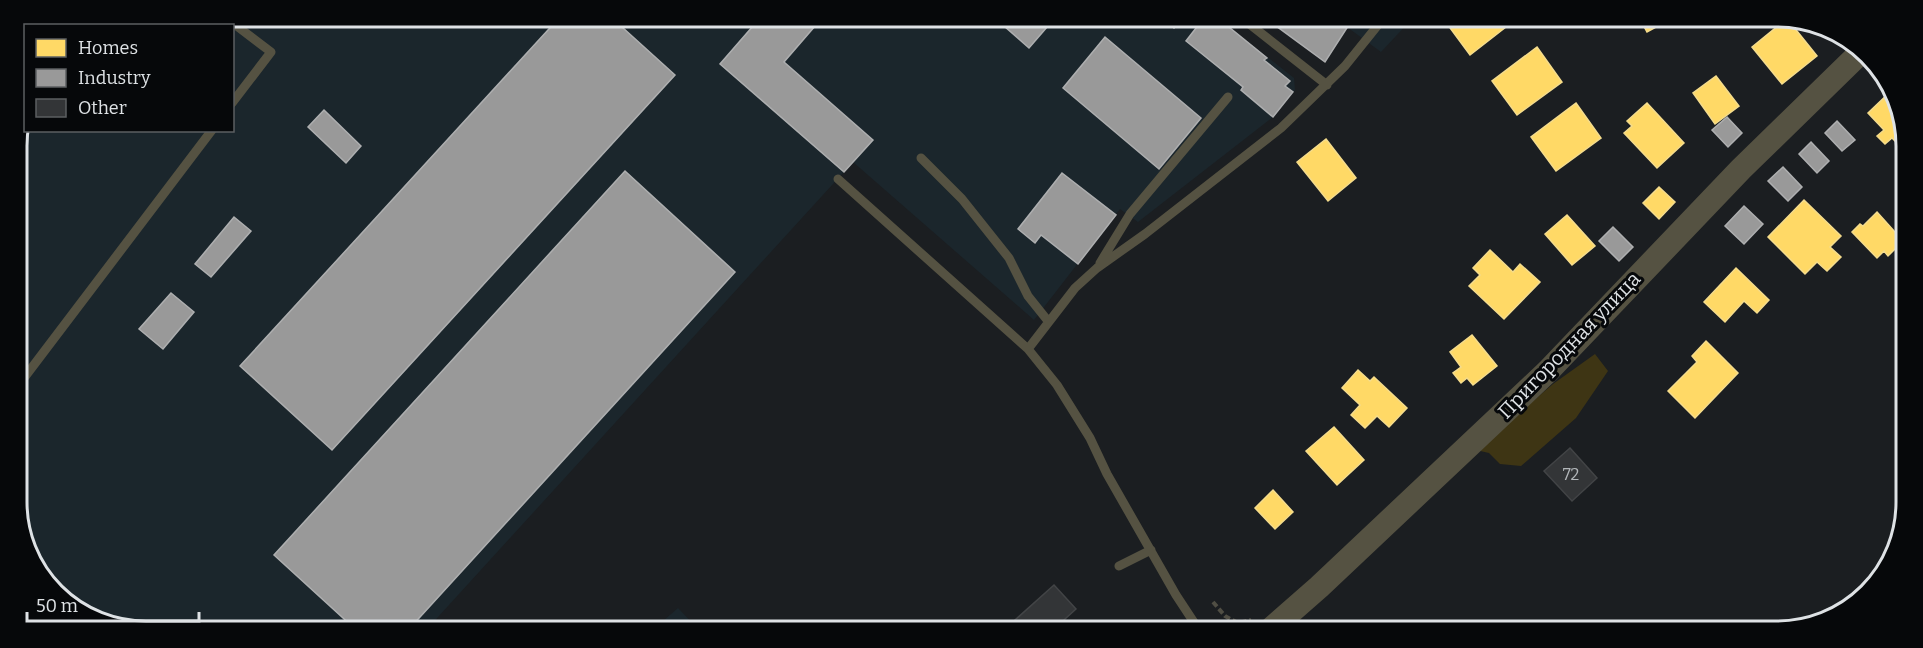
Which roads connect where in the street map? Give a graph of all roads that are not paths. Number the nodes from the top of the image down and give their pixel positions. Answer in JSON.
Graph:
{"nodes":[{"id":1,"x":238,"y":27,"type":"edge"},
{"id":2,"x":1252,"y":27,"type":"edge"},
{"id":3,"x":1376,"y":27,"type":"edge"},
{"id":4,"x":1856,"y":57,"type":"edge"},
{"id":5,"x":1327,"y":85,"type":"junction"},
{"id":6,"x":1228,"y":97,"type":"dead end"},
{"id":7,"x":234,"y":100,"type":"edge"},
{"id":8,"x":210,"y":132,"type":"edge"},
{"id":9,"x":921,"y":158,"type":"dead end"},
{"id":10,"x":838,"y":179,"type":"dead end"},
{"id":11,"x":1097,"y":268,"type":"junction"},
{"id":12,"x":1048,"y":321,"type":"junction"},
{"id":13,"x":1028,"y":349,"type":"junction"},
{"id":14,"x":27,"y":374,"type":"edge"},
{"id":15,"x":1151,"y":550,"type":"junction"},
{"id":16,"x":1119,"y":566,"type":"dead end"},
{"id":17,"x":1193,"y":621,"type":"edge"},
{"id":18,"x":1265,"y":621,"type":"edge"}],
"edges":[{"from":1,"to":7,"type":"lane"},
{"from":2,"to":5,"type":"lane"},
{"from":3,"to":5,"type":"lane"},
{"from":4,"to":18,"type":"street","name":"Пригородная улица"},
{"from":5,"to":11,"type":"lane"},
{"from":6,"to":11,"type":"lane"},
{"from":8,"to":14,"type":"lane"},
{"from":9,"to":12,"type":"lane"},
{"from":10,"to":13,"type":"lane"},
{"from":11,"to":12,"type":"lane"},
{"from":12,"to":13,"type":"lane"},
{"from":13,"to":15,"type":"lane"},
{"from":15,"to":16,"type":"lane"},
{"from":15,"to":17,"type":"lane"}]}
